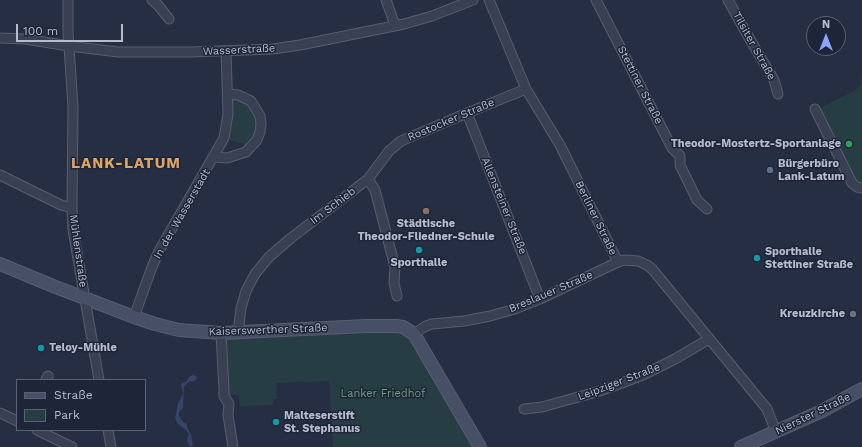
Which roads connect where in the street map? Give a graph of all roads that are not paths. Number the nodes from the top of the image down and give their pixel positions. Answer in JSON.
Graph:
{"nodes":[{"id":1,"x":68,"y":0,"type":"edge"},
{"id":2,"x":152,"y":0,"type":"edge"},
{"id":3,"x":386,"y":0,"type":"edge"},
{"id":4,"x":473,"y":0,"type":"edge"},
{"id":5,"x":489,"y":0,"type":"edge"},
{"id":6,"x":596,"y":0,"type":"edge"},
{"id":7,"x":728,"y":0,"type":"edge"},
{"id":8,"x":168,"y":19,"type":"dead end"},
{"id":9,"x":395,"y":25,"type":"junction"},
{"id":10,"x":0,"y":38,"type":"edge"},
{"id":11,"x":69,"y":46,"type":"junction"},
{"id":12,"x":226,"y":51,"type":"junction"},
{"id":13,"x":526,"y":89,"type":"junction"},
{"id":14,"x":228,"y":94,"type":"junction"},
{"id":15,"x":778,"y":94,"type":"dead end"},
{"id":16,"x":815,"y":109,"type":"dead end"},
{"id":17,"x":467,"y":112,"type":"junction"},
{"id":18,"x":214,"y":157,"type":"junction"},
{"id":19,"x":0,"y":175,"type":"edge"},
{"id":20,"x":368,"y":179,"type":"junction"},
{"id":21,"x":862,"y":188,"type":"edge"},
{"id":22,"x":72,"y":208,"type":"junction"},
{"id":23,"x":707,"y":209,"type":"dead end"},
{"id":24,"x":618,"y":262,"type":"junction"},
{"id":25,"x":0,"y":264,"type":"edge"},
{"id":26,"x":397,"y":296,"type":"dead end"},
{"id":27,"x":84,"y":298,"type":"junction"},
{"id":28,"x":540,"y":299,"type":"junction"},
{"id":29,"x":134,"y":317,"type":"junction"},
{"id":30,"x":221,"y":333,"type":"junction"},
{"id":31,"x":238,"y":333,"type":"junction"},
{"id":32,"x":414,"y":334,"type":"junction"},
{"id":33,"x":709,"y":339,"type":"junction"},
{"id":34,"x":99,"y":379,"type":"edge"},
{"id":35,"x":862,"y":389,"type":"edge"},
{"id":36,"x":524,"y":409,"type":"dead end"},
{"id":37,"x":0,"y":412,"type":"edge"},
{"id":38,"x":16,"y":420,"type":"edge"},
{"id":39,"x":39,"y":431,"type":"edge"},
{"id":40,"x":108,"y":431,"type":"edge"},
{"id":41,"x":776,"y":432,"type":"junction"},
{"id":42,"x":72,"y":447,"type":"edge"},
{"id":43,"x":111,"y":447,"type":"edge"},
{"id":44,"x":233,"y":447,"type":"edge"},
{"id":45,"x":480,"y":447,"type":"edge"},
{"id":46,"x":740,"y":447,"type":"edge"}],
"edges":[{"from":1,"to":11,"type":"street","name":"Mühlenstraße"},
{"from":2,"to":8,"type":"street"},
{"from":3,"to":9,"type":"street"},
{"from":4,"to":9,"type":"street","name":"Wasserstraße"},
{"from":5,"to":13,"type":"street","name":"Berliner Straße"},
{"from":6,"to":23,"type":"street","name":"Stettiner Straße"},
{"from":7,"to":15,"type":"street","name":"Tilsiter Straße"},
{"from":9,"to":12,"type":"street","name":"Wasserstraße"},
{"from":10,"to":11,"type":"street","name":"Wasserstraße"},
{"from":11,"to":12,"type":"street","name":"Wasserstraße"},
{"from":11,"to":22,"type":"street","name":"Mühlenstraße"},
{"from":12,"to":14,"type":"street","name":"In der Wasserstadt"},
{"from":13,"to":17,"type":"street","name":"Rostocker Straße"},
{"from":13,"to":24,"type":"street","name":"Berliner Straße"},
{"from":14,"to":18,"type":"street","name":"In der Wasserstadt"},
{"from":14,"to":18,"type":"street","name":"In der Wasserstadt"},
{"from":16,"to":21,"type":"street"},
{"from":17,"to":20,"type":"street","name":"Rostocker Straße"},
{"from":17,"to":28,"type":"street","name":"Allensteiner Straße"},
{"from":18,"to":29,"type":"street","name":"In der Wasserstadt"},
{"from":19,"to":22,"type":"street"},
{"from":20,"to":26,"type":"street"},
{"from":20,"to":31,"type":"street","name":"Im Schieb"},
{"from":22,"to":27,"type":"street","name":"Mühlenstraße"},
{"from":24,"to":28,"type":"street","name":"Breslauer Straße"},
{"from":24,"to":33,"type":"street","name":"Berliner Straße"},
{"from":25,"to":27,"type":"street","name":"Kaiserswerther Straße"},
{"from":27,"to":29,"type":"street","name":"Kaiserswerther Straße"},
{"from":27,"to":34,"type":"street","name":"Mühlenstraße"},
{"from":28,"to":32,"type":"street","name":"Breslauer Straße"},
{"from":29,"to":30,"type":"street","name":"Kaiserswerther Straße"},
{"from":30,"to":31,"type":"street","name":"Kaiserswerther Straße"},
{"from":30,"to":44,"type":"street"},
{"from":31,"to":32,"type":"street","name":"Kaiserswerther Straße"},
{"from":32,"to":45,"type":"street"},
{"from":33,"to":36,"type":"street","name":"Leipziger Straße"},
{"from":33,"to":41,"type":"street","name":"Berliner Straße"},
{"from":35,"to":41,"type":"street","name":"Nierster Straße"},
{"from":37,"to":38,"type":"street"},
{"from":39,"to":42,"type":"street"},
{"from":40,"to":43,"type":"street"},
{"from":41,"to":46,"type":"street","name":"Nierster Straße"}]}
